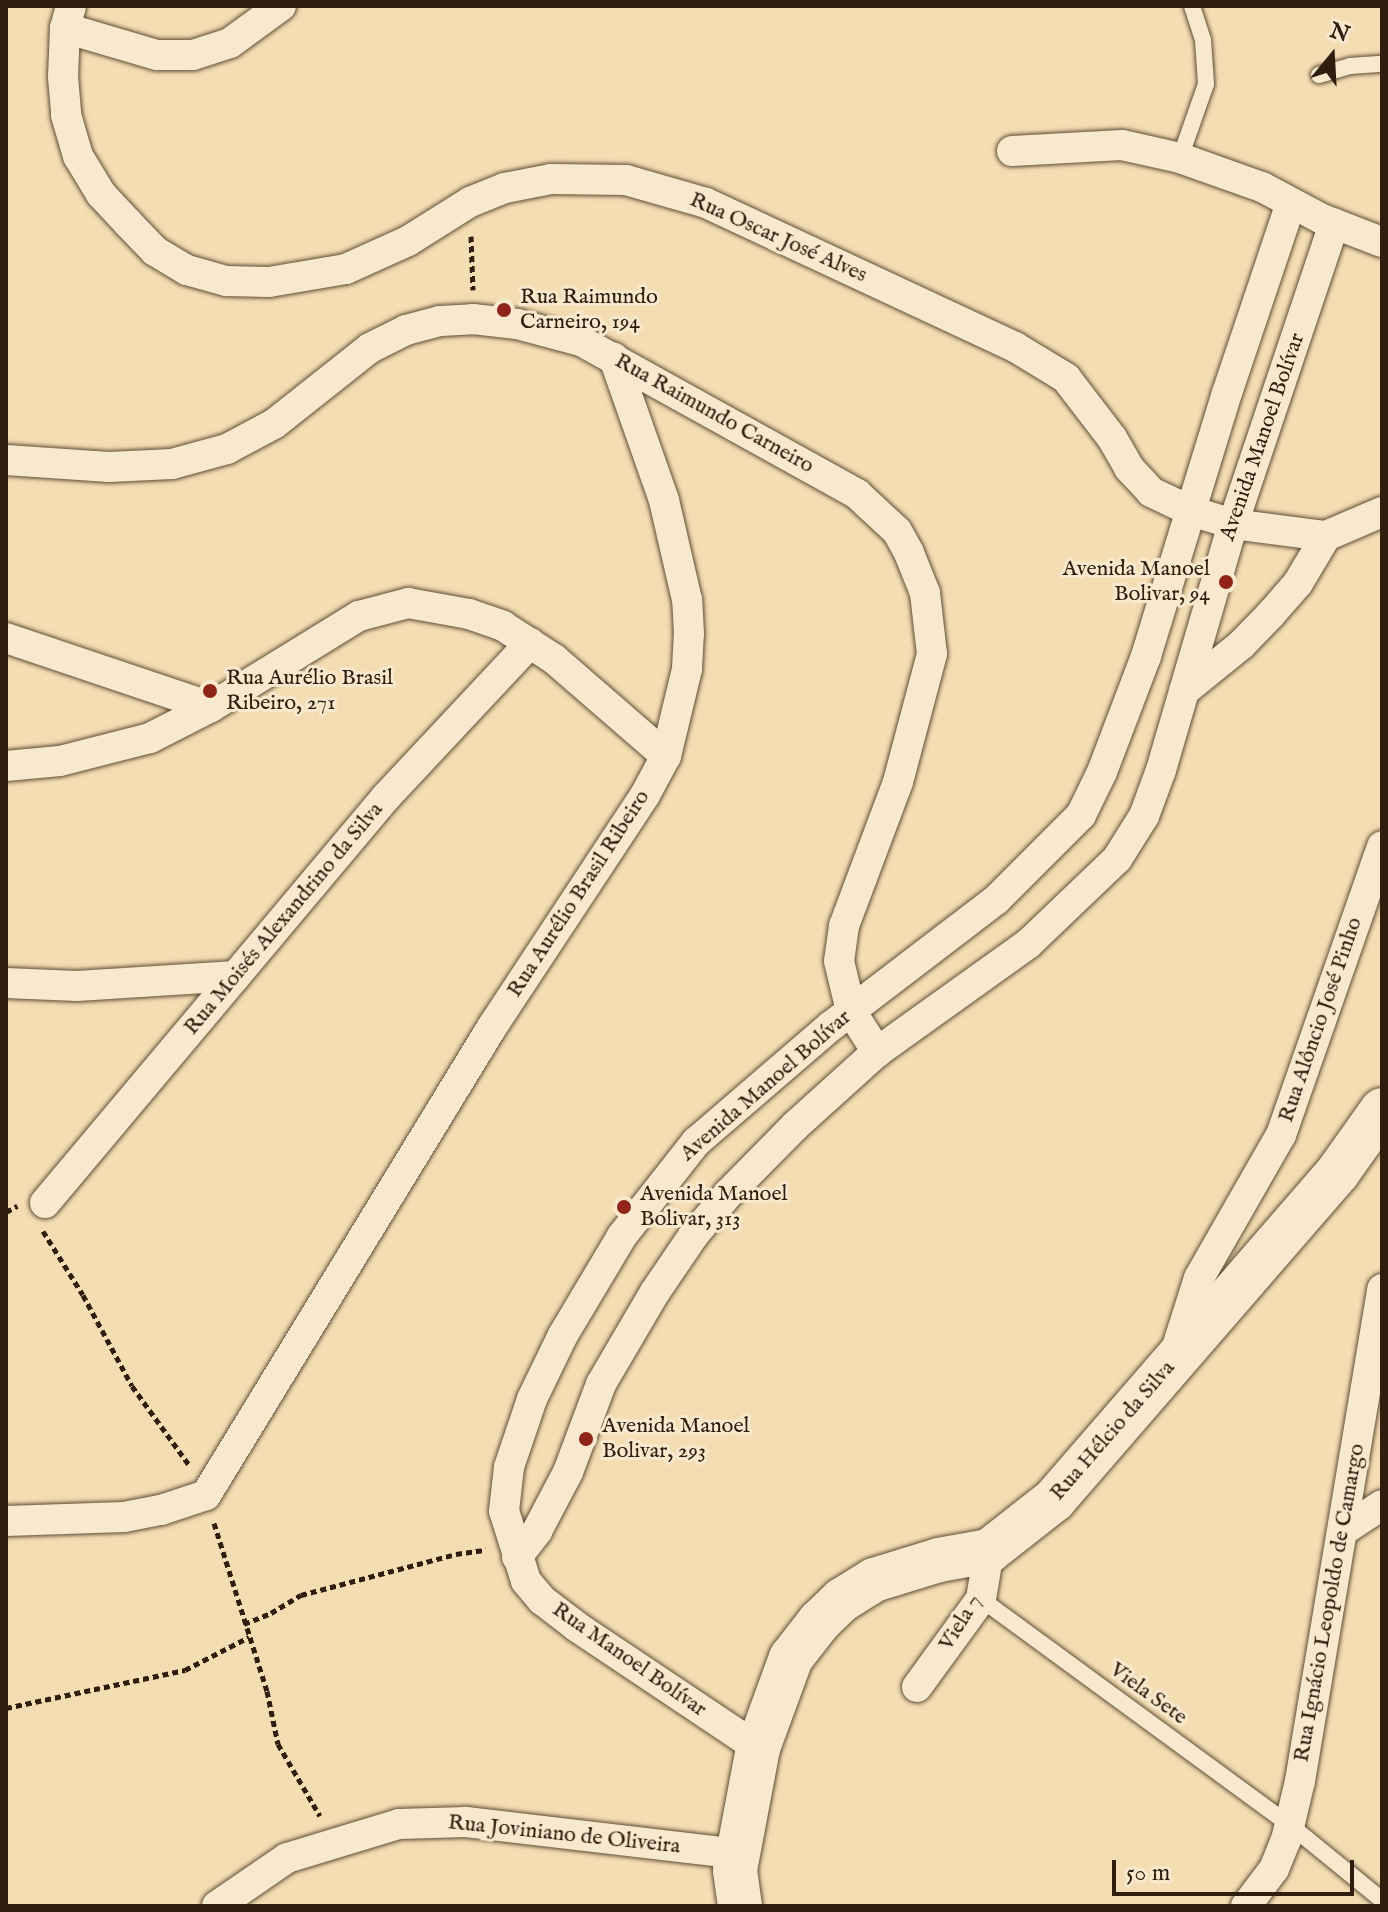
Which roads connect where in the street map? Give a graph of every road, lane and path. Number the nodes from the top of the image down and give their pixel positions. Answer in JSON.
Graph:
{"nodes":[{"id":1,"x":281,"y":6,"type":"edge"},
{"id":2,"x":1192,"y":6,"type":"edge"},
{"id":3,"x":68,"y":17,"type":"edge"},
{"id":4,"x":1382,"y":64,"type":"edge"},
{"id":5,"x":1319,"y":75,"type":"dead end"},
{"id":6,"x":1012,"y":151,"type":"dead end"},
{"id":7,"x":1180,"y":158,"type":"junction"},
{"id":8,"x":470,"y":202,"type":"junction"},
{"id":9,"x":1291,"y":203,"type":"junction"},
{"id":10,"x":1334,"y":224,"type":"junction"},
{"id":11,"x":1382,"y":242,"type":"edge"},
{"id":12,"x":473,"y":319,"type":"junction"},
{"id":13,"x":614,"y":358,"type":"junction"},
{"id":14,"x":6,"y":460,"type":"edge"},
{"id":15,"x":1191,"y":511,"type":"junction"},
{"id":16,"x":1382,"y":512,"type":"edge"},
{"id":17,"x":1233,"y":524,"type":"junction"},
{"id":18,"x":1326,"y":536,"type":"junction"},
{"id":19,"x":6,"y":638,"type":"edge"},
{"id":20,"x":530,"y":643,"type":"junction"},
{"id":21,"x":1184,"y":691,"type":"junction"},
{"id":22,"x":211,"y":707,"type":"junction"},
{"id":23,"x":666,"y":756,"type":"junction"},
{"id":24,"x":6,"y":766,"type":"edge"},
{"id":25,"x":1382,"y":846,"type":"edge"},
{"id":26,"x":236,"y":976,"type":"junction"},
{"id":27,"x":6,"y":983,"type":"edge"},
{"id":28,"x":851,"y":1011,"type":"junction"},
{"id":29,"x":877,"y":1052,"type":"junction"},
{"id":30,"x":1382,"y":1110,"type":"edge"},
{"id":31,"x":45,"y":1203,"type":"joint"},
{"id":32,"x":1382,"y":1289,"type":"edge"},
{"id":33,"x":1172,"y":1363,"type":"junction"},
{"id":34,"x":206,"y":1495,"type":"junction"},
{"id":35,"x":1382,"y":1505,"type":"edge"},
{"id":36,"x":6,"y":1521,"type":"edge"},
{"id":37,"x":1344,"y":1530,"type":"junction"},
{"id":38,"x":989,"y":1551,"type":"junction"},
{"id":39,"x":517,"y":1557,"type":"junction"},
{"id":40,"x":981,"y":1599,"type":"junction"},
{"id":41,"x":244,"y":1624,"type":"junction"},
{"id":42,"x":249,"y":1637,"type":"junction"},
{"id":43,"x":917,"y":1687,"type":"dead end"},
{"id":44,"x":6,"y":1708,"type":"edge"},
{"id":45,"x":758,"y":1748,"type":"junction"},
{"id":46,"x":1290,"y":1825,"type":"junction"},
{"id":47,"x":334,"y":1842,"type":"junction"},
{"id":48,"x":738,"y":1854,"type":"junction"},
{"id":49,"x":1382,"y":1900,"type":"edge"},
{"id":50,"x":217,"y":1906,"type":"edge"},
{"id":51,"x":740,"y":1906,"type":"edge"},
{"id":52,"x":1246,"y":1906,"type":"edge"}],
"edges":[{"from":1,"to":3,"type":"street"},
{"from":2,"to":7,"type":"lane"},
{"from":3,"to":8,"type":"street","name":"Rua Oscar José Alves"},
{"from":4,"to":5,"type":"lane"},
{"from":6,"to":7,"type":"street"},
{"from":7,"to":9,"type":"street"},
{"from":8,"to":12,"type":"path"},
{"from":8,"to":15,"type":"street","name":"Rua Oscar José Alves"},
{"from":9,"to":10,"type":"street"},
{"from":9,"to":15,"type":"street","name":"Avenida Manoel Bolívar"},
{"from":10,"to":11,"type":"street"},
{"from":10,"to":17,"type":"street","name":"Avenida Manoel Bolívar"},
{"from":12,"to":13,"type":"street","name":"Rua Raimundo Carneiro"},
{"from":12,"to":14,"type":"street","name":"Rua Raimundo Carneiro"},
{"from":13,"to":23,"type":"street","name":"Rua Aurélio Brasil Ribeiro"},
{"from":13,"to":28,"type":"street","name":"Rua Raimundo Carneiro"},
{"from":15,"to":17,"type":"street","name":"Rua Oscar José Alves"},
{"from":15,"to":28,"type":"street","name":"Avenida Manoel Bolívar"},
{"from":16,"to":18,"type":"street"},
{"from":17,"to":18,"type":"street","name":"Rua Oscar José Alves"},
{"from":17,"to":21,"type":"street","name":"Avenida Manoel Bolívar"},
{"from":18,"to":21,"type":"street"},
{"from":19,"to":22,"type":"street"},
{"from":20,"to":22,"type":"street"},
{"from":20,"to":23,"type":"street"},
{"from":20,"to":26,"type":"street","name":"Rua Moisés Alexandrino da Silva"},
{"from":21,"to":29,"type":"street","name":"Avenida Manoel Bolívar"},
{"from":22,"to":24,"type":"street"},
{"from":23,"to":34,"type":"street","name":"Rua Aurélio Brasil Ribeiro"},
{"from":25,"to":33,"type":"street","name":"Rua Alôncio José Pinho"},
{"from":26,"to":27,"type":"street"},
{"from":26,"to":31,"type":"street","name":"Rua Moisés Alexandrino da Silva"},
{"from":28,"to":29,"type":"street","name":"Rua Raimundo Carneiro"},
{"from":28,"to":39,"type":"street","name":"Avenida Manoel Bolívar"},
{"from":29,"to":39,"type":"street","name":"Avenida Manoel Bolívar"},
{"from":30,"to":33,"type":"street","name":"Rua Hélcio da Silva"},
{"from":31,"to":34,"type":"path"},
{"from":32,"to":37,"type":"street","name":"Rua Ignácio Leopoldo de Camargo"},
{"from":33,"to":38,"type":"street","name":"Rua Hélcio da Silva"},
{"from":34,"to":36,"type":"street"},
{"from":34,"to":41,"type":"path"},
{"from":35,"to":37,"type":"street"},
{"from":37,"to":46,"type":"street","name":"Rua Ignácio Leopoldo de Camargo"},
{"from":38,"to":40,"type":"street","name":"Viela 7"},
{"from":38,"to":45,"type":"street","name":"Rua Hélcio da Silva"},
{"from":39,"to":41,"type":"path"},
{"from":39,"to":45,"type":"street","name":"Rua Manoel Bolívar"},
{"from":40,"to":43,"type":"street","name":"Viela 7"},
{"from":40,"to":46,"type":"lane","name":"Viela Sete"},
{"from":41,"to":42,"type":"path"},
{"from":42,"to":44,"type":"path"},
{"from":42,"to":47,"type":"path"},
{"from":45,"to":48,"type":"street","name":"Rua Hélcio da Silva"},
{"from":46,"to":49,"type":"lane","name":"Viela Sete"},
{"from":46,"to":52,"type":"street","name":"Rua Ignácio Leopoldo de Camargo"},
{"from":47,"to":48,"type":"street","name":"Rua Joviniano de Oliveira"},
{"from":47,"to":50,"type":"street","name":"Rua Joviniano de Oliveira"},
{"from":48,"to":51,"type":"street","name":"Rua Hélcio da Silva"}]}
